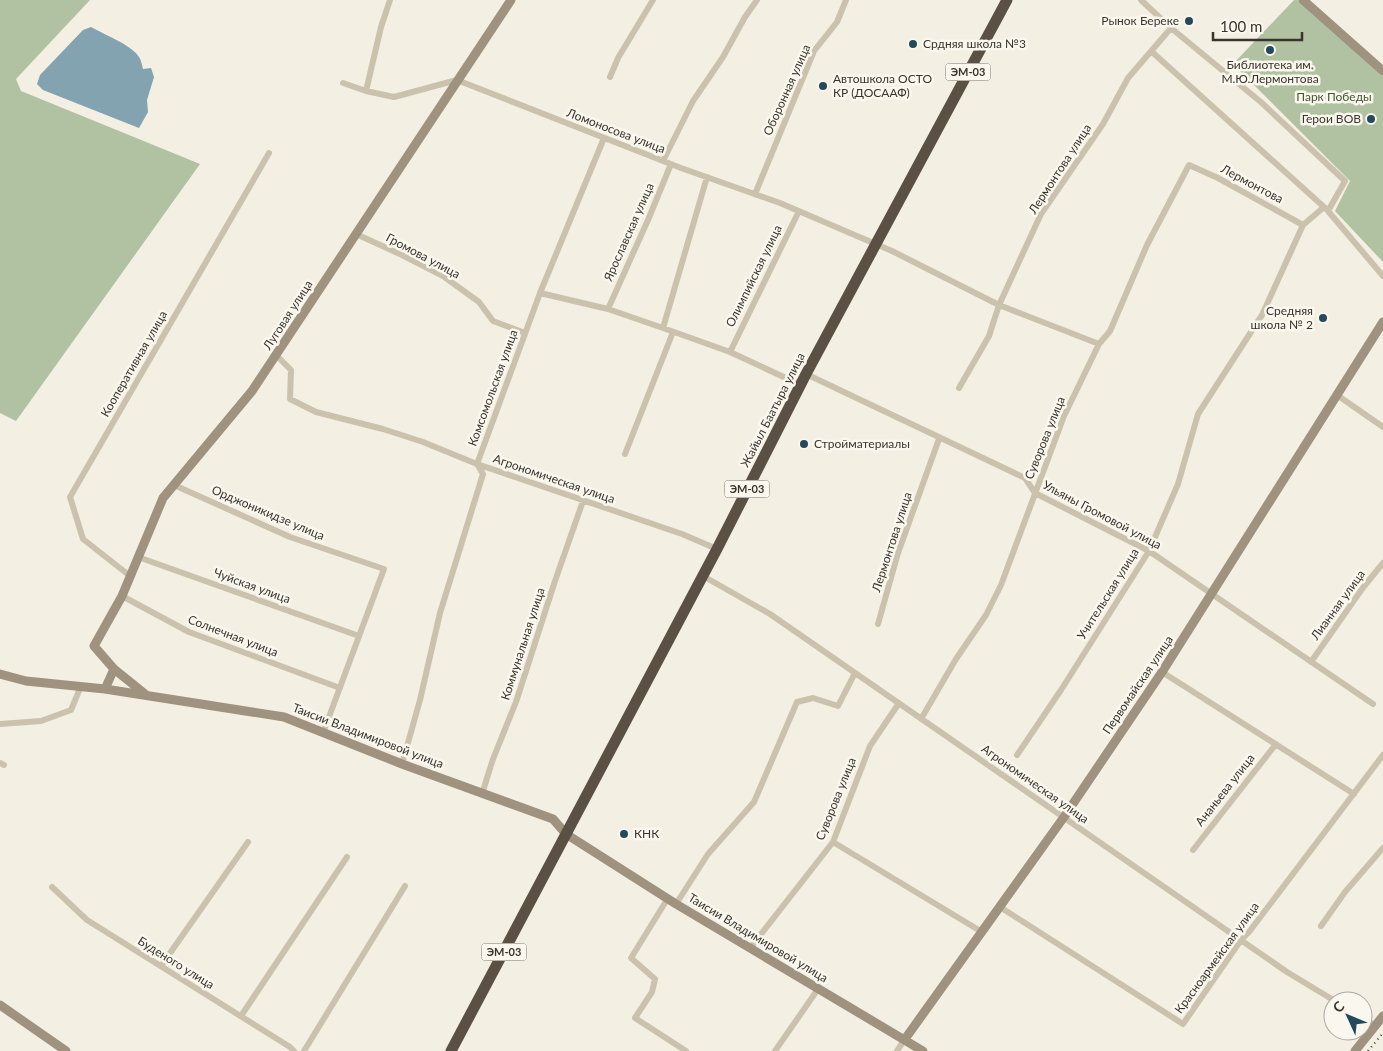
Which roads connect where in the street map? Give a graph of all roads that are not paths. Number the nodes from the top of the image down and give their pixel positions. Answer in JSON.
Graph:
{"nodes":[{"id":1,"x":390,"y":0,"type":"edge"},
{"id":2,"x":512,"y":0,"type":"edge"},
{"id":3,"x":653,"y":0,"type":"edge"},
{"id":4,"x":757,"y":0,"type":"edge"},
{"id":5,"x":846,"y":0,"type":"edge"},
{"id":6,"x":1007,"y":0,"type":"edge"},
{"id":7,"x":1141,"y":0,"type":"edge"},
{"id":8,"x":1303,"y":0,"type":"edge"},
{"id":9,"x":1171,"y":28,"type":"junction"},
{"id":10,"x":1152,"y":51,"type":"junction"},
{"id":11,"x":1383,"y":71,"type":"edge"},
{"id":12,"x":610,"y":77,"type":"dead end"},
{"id":13,"x":457,"y":80,"type":"junction"},
{"id":14,"x":343,"y":83,"type":"dead end"},
{"id":15,"x":366,"y":91,"type":"junction"},
{"id":16,"x":604,"y":138,"type":"junction"},
{"id":17,"x":269,"y":153,"type":"dead end"},
{"id":18,"x":663,"y":161,"type":"junction"},
{"id":19,"x":671,"y":164,"type":"junction"},
{"id":20,"x":1189,"y":165,"type":"joint"},
{"id":21,"x":707,"y":177,"type":"junction"},
{"id":22,"x":755,"y":194,"type":"junction"},
{"id":23,"x":1326,"y":209,"type":"junction"},
{"id":24,"x":799,"y":211,"type":"junction"},
{"id":25,"x":1304,"y":225,"type":"junction"},
{"id":26,"x":356,"y":234,"type":"junction"},
{"id":27,"x":877,"y":245,"type":"junction"},
{"id":28,"x":1383,"y":276,"type":"edge"},
{"id":29,"x":540,"y":293,"type":"junction"},
{"id":30,"x":999,"y":305,"type":"junction"},
{"id":31,"x":608,"y":309,"type":"junction"},
{"id":32,"x":1383,"y":322,"type":"edge"},
{"id":33,"x":663,"y":328,"type":"junction"},
{"id":34,"x":673,"y":332,"type":"junction"},
{"id":35,"x":525,"y":334,"type":"junction"},
{"id":36,"x":1099,"y":344,"type":"junction"},
{"id":37,"x":730,"y":352,"type":"junction"},
{"id":38,"x":276,"y":355,"type":"junction"},
{"id":39,"x":804,"y":379,"type":"junction"},
{"id":40,"x":959,"y":388,"type":"dead end"},
{"id":41,"x":1336,"y":395,"type":"junction"},
{"id":42,"x":1383,"y":427,"type":"edge"},
{"id":43,"x":939,"y":439,"type":"junction"},
{"id":44,"x":625,"y":454,"type":"dead end"},
{"id":45,"x":477,"y":464,"type":"junction"},
{"id":46,"x":174,"y":485,"type":"junction"},
{"id":47,"x":1034,"y":493,"type":"junction"},
{"id":48,"x":583,"y":501,"type":"junction"},
{"id":49,"x":717,"y":549,"type":"junction"},
{"id":50,"x":1149,"y":551,"type":"junction"},
{"id":51,"x":138,"y":557,"type":"junction"},
{"id":52,"x":1383,"y":563,"type":"edge"},
{"id":53,"x":130,"y":576,"type":"junction"},
{"id":54,"x":703,"y":576,"type":"junction"},
{"id":55,"x":1212,"y":594,"type":"junction"},
{"id":56,"x":122,"y":596,"type":"junction"},
{"id":57,"x":878,"y":624,"type":"dead end"},
{"id":58,"x":359,"y":636,"type":"junction"},
{"id":59,"x":1311,"y":662,"type":"junction"},
{"id":60,"x":114,"y":669,"type":"junction"},
{"id":61,"x":1162,"y":672,"type":"junction"},
{"id":62,"x":855,"y":673,"type":"junction"},
{"id":63,"x":0,"y":674,"type":"edge"},
{"id":64,"x":80,"y":686,"type":"junction"},
{"id":65,"x":105,"y":688,"type":"junction"},
{"id":66,"x":340,"y":688,"type":"junction"},
{"id":67,"x":146,"y":695,"type":"junction"},
{"id":68,"x":899,"y":703,"type":"junction"},
{"id":69,"x":1373,"y":704,"type":"dead end"},
{"id":70,"x":921,"y":719,"type":"junction"},
{"id":71,"x":0,"y":724,"type":"edge"},
{"id":72,"x":323,"y":733,"type":"junction"},
{"id":73,"x":1276,"y":744,"type":"junction"},
{"id":74,"x":1017,"y":755,"type":"dead end"},
{"id":75,"x":1383,"y":756,"type":"edge"},
{"id":76,"x":402,"y":764,"type":"junction"},
{"id":77,"x":482,"y":794,"type":"junction"},
{"id":78,"x":1354,"y":794,"type":"junction"},
{"id":79,"x":1064,"y":817,"type":"junction"},
{"id":80,"x":566,"y":834,"type":"junction"},
{"id":81,"x":248,"y":842,"type":"dead end"},
{"id":82,"x":833,"y":842,"type":"junction"},
{"id":83,"x":1383,"y":848,"type":"edge"},
{"id":84,"x":1193,"y":850,"type":"dead end"},
{"id":85,"x":348,"y":857,"type":"dead end"},
{"id":86,"x":405,"y":886,"type":"dead end"},
{"id":87,"x":52,"y":887,"type":"dead end"},
{"id":88,"x":668,"y":898,"type":"junction"},
{"id":89,"x":676,"y":904,"type":"junction"},
{"id":90,"x":1000,"y":907,"type":"junction"},
{"id":91,"x":1321,"y":926,"type":"dead end"},
{"id":92,"x":982,"y":932,"type":"junction"},
{"id":93,"x":1241,"y":940,"type":"junction"},
{"id":94,"x":751,"y":947,"type":"junction"},
{"id":95,"x":161,"y":966,"type":"junction"},
{"id":96,"x":818,"y":989,"type":"junction"},
{"id":97,"x":1323,"y":994,"type":"edge"},
{"id":98,"x":0,"y":1005,"type":"edge"},
{"id":99,"x":241,"y":1016,"type":"junction"},
{"id":100,"x":1383,"y":1016,"type":"edge"},
{"id":101,"x":1373,"y":1024,"type":"edge"},
{"id":102,"x":1376,"y":1026,"type":"junction"},
{"id":103,"x":905,"y":1039,"type":"junction"},
{"id":104,"x":66,"y":1051,"type":"edge"},
{"id":105,"x":294,"y":1051,"type":"edge"},
{"id":106,"x":304,"y":1051,"type":"edge"},
{"id":107,"x":451,"y":1051,"type":"edge"},
{"id":108,"x":686,"y":1051,"type":"edge"},
{"id":109,"x":775,"y":1051,"type":"edge"},
{"id":110,"x":897,"y":1051,"type":"edge"},
{"id":111,"x":923,"y":1051,"type":"edge"},
{"id":112,"x":1356,"y":1051,"type":"edge"}],
"edges":[{"from":1,"to":15,"type":"street"},
{"from":2,"to":13,"type":"street","name":"Луговая улица"},
{"from":3,"to":12,"type":"street"},
{"from":4,"to":18,"type":"street"},
{"from":5,"to":22,"type":"street","name":"Оборонная улица"},
{"from":6,"to":27,"type":"highway","name":"Жайыл Баатыра улица","number":"ЭМ-03"},
{"from":7,"to":9,"type":"street"},
{"from":8,"to":11,"type":"street"},
{"from":9,"to":10,"type":"street","name":"Лермонтова улица"},
{"from":9,"to":23,"type":"street","name":"Учительская улица"},
{"from":10,"to":23,"type":"street"},
{"from":10,"to":30,"type":"street","name":"Лермонтова улица"},
{"from":13,"to":15,"type":"street"},
{"from":13,"to":16,"type":"street","name":"Ломоносова улица"},
{"from":13,"to":26,"type":"street","name":"Луговая улица"},
{"from":14,"to":15,"type":"street"},
{"from":16,"to":18,"type":"street","name":"Ломоносова улица"},
{"from":16,"to":29,"type":"street","name":"Комсомольская улица"},
{"from":17,"to":53,"type":"street","name":"Кооперативная улица"},
{"from":18,"to":19,"type":"street","name":"Ломоносова улица"},
{"from":19,"to":21,"type":"street","name":"Ломоносова улица"},
{"from":19,"to":31,"type":"street","name":"Ярославская улица"},
{"from":20,"to":25,"type":"street","name":"Лермонтова"},
{"from":20,"to":36,"type":"street","name":"Суворова улица"},
{"from":21,"to":22,"type":"street","name":"Ломоносова улица"},
{"from":21,"to":33,"type":"street"},
{"from":22,"to":24,"type":"street","name":"Ломоносова улица"},
{"from":23,"to":25,"type":"street","name":"Учительская улица"},
{"from":23,"to":28,"type":"street"},
{"from":24,"to":27,"type":"street","name":"Ломоносова улица"},
{"from":24,"to":37,"type":"street","name":"Олимпийская улица"},
{"from":25,"to":50,"type":"street","name":"Учительская улица"},
{"from":26,"to":35,"type":"street","name":"Громова улица"},
{"from":26,"to":38,"type":"street","name":"Луговая улица"},
{"from":27,"to":30,"type":"street","name":"Ломоносова улица"},
{"from":27,"to":39,"type":"highway","name":"Жайыл Баатыра улица","number":"ЭМ-03"},
{"from":29,"to":31,"type":"street"},
{"from":29,"to":35,"type":"street","name":"Комсомольская улица"},
{"from":30,"to":36,"type":"street","name":"Ломоносова улица"},
{"from":30,"to":40,"type":"street","name":"Лермонтова улица"},
{"from":31,"to":33,"type":"street"},
{"from":32,"to":41,"type":"street","name":"Первомайская улица"},
{"from":33,"to":34,"type":"street"},
{"from":34,"to":37,"type":"street"},
{"from":34,"to":44,"type":"street"},
{"from":35,"to":45,"type":"street","name":"Комсомольская улица"},
{"from":36,"to":47,"type":"street","name":"Суворова улица"},
{"from":37,"to":39,"type":"street"},
{"from":38,"to":45,"type":"street","name":"Агрономическая улица"},
{"from":38,"to":46,"type":"street","name":"Луговая улица"},
{"from":39,"to":43,"type":"street","name":"Ульяны Громовой улица"},
{"from":39,"to":49,"type":"highway","name":"Жайыл Баатыра улица","number":"ЭМ-03"},
{"from":41,"to":42,"type":"street"},
{"from":41,"to":55,"type":"street","name":"Первомайская улица"},
{"from":43,"to":47,"type":"street","name":"Ульяны Громовой улица"},
{"from":43,"to":57,"type":"street","name":"Лермонтова улица"},
{"from":45,"to":48,"type":"street","name":"Агрономическая улица"},
{"from":45,"to":76,"type":"street","name":"Комсомольская улица"},
{"from":46,"to":51,"type":"street","name":"Луговая улица"},
{"from":46,"to":58,"type":"street","name":"Орджоникидзе улица"},
{"from":47,"to":50,"type":"street","name":"Ульяны Громовой улица"},
{"from":47,"to":70,"type":"street","name":"Суворова улица"},
{"from":48,"to":49,"type":"street","name":"Агрономическая улица"},
{"from":48,"to":77,"type":"street","name":"Коммунальная улица"},
{"from":49,"to":54,"type":"highway","name":"Жайыл Баатыра улица","number":"ЭМ-03"},
{"from":50,"to":55,"type":"street","name":"Ульяны Громовой улица"},
{"from":50,"to":74,"type":"street","name":"Учительская улица"},
{"from":51,"to":53,"type":"street","name":"Луговая улица"},
{"from":51,"to":58,"type":"street","name":"Чуйская улица"},
{"from":52,"to":59,"type":"street","name":"Лианная улица"},
{"from":53,"to":56,"type":"street","name":"Луговая улица"},
{"from":54,"to":62,"type":"street","name":"Агрономическая улица"},
{"from":54,"to":80,"type":"highway","name":"Жайыл Баатыра улица","number":"ЭМ-03"},
{"from":55,"to":59,"type":"street","name":"Ульяны Громовой улица"},
{"from":55,"to":61,"type":"street","name":"Первомайская улица"},
{"from":56,"to":60,"type":"street","name":"Луговая улица"},
{"from":56,"to":66,"type":"street","name":"Солнечная улица"},
{"from":58,"to":66,"type":"street"},
{"from":59,"to":69,"type":"street","name":"Ульяны Громовой улица"},
{"from":60,"to":65,"type":"street"},
{"from":60,"to":67,"type":"street"},
{"from":61,"to":73,"type":"street"},
{"from":61,"to":79,"type":"street","name":"Первомайская улица"},
{"from":62,"to":68,"type":"street","name":"Агрономическая улица"},
{"from":62,"to":89,"type":"street"},
{"from":63,"to":64,"type":"street","name":"Таисии Владимировой улица"},
{"from":64,"to":65,"type":"street","name":"Таисии Владимировой улица"},
{"from":64,"to":71,"type":"street"},
{"from":65,"to":67,"type":"street","name":"Таисии Владимировой улица"},
{"from":66,"to":72,"type":"street"},
{"from":67,"to":72,"type":"street","name":"Таисии Владимировой улица"},
{"from":68,"to":70,"type":"street","name":"Агрономическая улица"},
{"from":68,"to":82,"type":"street","name":"Суворова улица"},
{"from":70,"to":79,"type":"street","name":"Агрономическая улица"},
{"from":72,"to":76,"type":"street","name":"Таисии Владимировой улица"},
{"from":73,"to":78,"type":"street"},
{"from":73,"to":84,"type":"street","name":"Ананьева улица"},
{"from":75,"to":78,"type":"street","name":"Красноармейская улица"},
{"from":76,"to":77,"type":"street","name":"Таисии Владимировой улица"},
{"from":77,"to":80,"type":"street","name":"Таисии Владимировой улица"},
{"from":78,"to":93,"type":"street","name":"Красноармейская улица"},
{"from":79,"to":90,"type":"street","name":"Первомайская улица"},
{"from":79,"to":93,"type":"street","name":"Агрономическая улица"},
{"from":80,"to":88,"type":"street","name":"Таисии Владимировой улица"},
{"from":80,"to":107,"type":"highway","number":"ЭМ-03"},
{"from":81,"to":95,"type":"street"},
{"from":82,"to":92,"type":"street"},
{"from":82,"to":94,"type":"street","name":"Суворова улица"},
{"from":83,"to":91,"type":"street"},
{"from":85,"to":99,"type":"street"},
{"from":86,"to":106,"type":"street"},
{"from":87,"to":95,"type":"street","name":"Буденого улица"},
{"from":88,"to":89,"type":"street","name":"Таисии Владимировой улица"},
{"from":88,"to":108,"type":"street"},
{"from":89,"to":94,"type":"street","name":"Таисии Владимировой улица"},
{"from":90,"to":92,"type":"street","name":"Первомайская улица"},
{"from":90,"to":93,"type":"street","name":"Красноармейская улица"},
{"from":92,"to":103,"type":"street","name":"Первомайская улица"},
{"from":93,"to":97,"type":"street","name":"Агрономическая улица"},
{"from":94,"to":96,"type":"street","name":"Таисии Владимировой улица"},
{"from":95,"to":99,"type":"street","name":"Буденого улица"},
{"from":96,"to":103,"type":"street","name":"Таисии Владимировой улица"},
{"from":96,"to":109,"type":"street"},
{"from":98,"to":104,"type":"street"},
{"from":99,"to":105,"type":"street","name":"Буденого улица"},
{"from":100,"to":102,"type":"street"},
{"from":101,"to":102,"type":"street"},
{"from":102,"to":112,"type":"street"},
{"from":103,"to":110,"type":"street","name":"Первомайская улица"},
{"from":103,"to":111,"type":"street","name":"Таисии Владимировой улица"}]}
